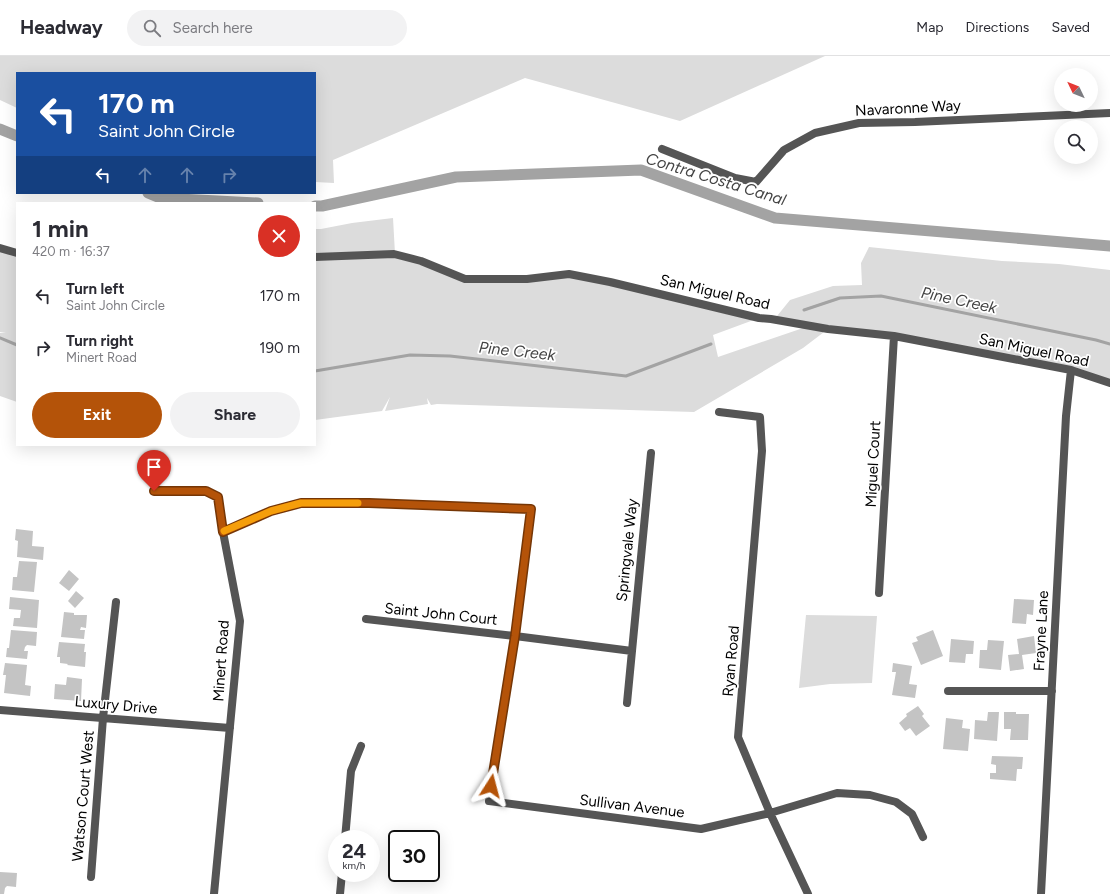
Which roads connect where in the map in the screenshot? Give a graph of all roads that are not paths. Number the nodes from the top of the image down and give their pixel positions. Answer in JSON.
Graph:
{"nodes":[{"id":1,"x":1110,"y":114,"type":"edge"},
{"id":2,"x":662,"y":149,"type":"dead end"},
{"id":3,"x":0,"y":248,"type":"edge"},
{"id":4,"x":16,"y":253,"type":"edge"},
{"id":5,"x":316,"y":256,"type":"edge"},
{"id":6,"x":894,"y":336,"type":"junction"},
{"id":7,"x":1071,"y":370,"type":"junction"},
{"id":8,"x":1110,"y":383,"type":"edge"},
{"id":9,"x":719,"y":412,"type":"dead end"},
{"id":10,"x":651,"y":453,"type":"dead end"},
{"id":11,"x":154,"y":491,"type":"dead end"},
{"id":12,"x":223,"y":532,"type":"junction"},
{"id":13,"x":879,"y":593,"type":"dead end"},
{"id":14,"x":116,"y":602,"type":"dead end"},
{"id":15,"x":366,"y":620,"type":"dead end"},
{"id":16,"x":515,"y":636,"type":"junction"},
{"id":17,"x":632,"y":651,"type":"junction"},
{"id":18,"x":948,"y":691,"type":"dead end"},
{"id":19,"x":1052,"y":691,"type":"junction"},
{"id":20,"x":627,"y":703,"type":"dead end"},
{"id":21,"x":0,"y":710,"type":"edge"},
{"id":22,"x":103,"y":718,"type":"junction"},
{"id":23,"x":230,"y":728,"type":"junction"},
{"id":24,"x":361,"y":746,"type":"dead end"},
{"id":25,"x":770,"y":813,"type":"junction"},
{"id":26,"x":346,"y":830,"type":"edge"},
{"id":27,"x":923,"y":837,"type":"dead end"},
{"id":28,"x":90,"y":877,"type":"dead end"},
{"id":29,"x":341,"y":882,"type":"edge"},
{"id":30,"x":216,"y":894,"type":"edge"},
{"id":31,"x":340,"y":894,"type":"edge"},
{"id":32,"x":808,"y":894,"type":"edge"},
{"id":33,"x":1041,"y":894,"type":"edge"}],
"edges":[{"from":1,"to":2,"type":"street","name":"Navaronne Way"},
{"from":3,"to":4,"type":"street"},
{"from":5,"to":6,"type":"street","name":"San Miguel Road"},
{"from":6,"to":7,"type":"street","name":"San Miguel Road"},
{"from":6,"to":13,"type":"street","name":"Miguel Court"},
{"from":7,"to":8,"type":"street","name":"San Miguel Road"},
{"from":7,"to":19,"type":"street","name":"Frayne Lane"},
{"from":9,"to":25,"type":"street","name":"Ryan Road"},
{"from":10,"to":17,"type":"street","name":"Springvale Way"},
{"from":11,"to":12,"type":"street","name":"Minert Road"},
{"from":12,"to":16,"type":"street"},
{"from":12,"to":23,"type":"street","name":"Minert Road"},
{"from":14,"to":22,"type":"street","name":"Watson Court West"},
{"from":15,"to":16,"type":"street","name":"Saint John Court"},
{"from":16,"to":17,"type":"street","name":"Saint John Court"},
{"from":16,"to":25,"type":"street","name":"Sullivan Avenue"},
{"from":17,"to":20,"type":"street","name":"Springvale Way"},
{"from":18,"to":19,"type":"street"},
{"from":19,"to":33,"type":"street","name":"Frayne Lane"},
{"from":21,"to":22,"type":"street","name":"Luxury Drive"},
{"from":22,"to":23,"type":"street","name":"Luxury Drive"},
{"from":22,"to":28,"type":"street","name":"Watson Court West"},
{"from":23,"to":30,"type":"street","name":"Minert Road"},
{"from":24,"to":26,"type":"street"},
{"from":25,"to":27,"type":"street","name":"Sullivan Avenue"},
{"from":25,"to":32,"type":"street","name":"Ryan Road"},
{"from":29,"to":31,"type":"street"}]}
